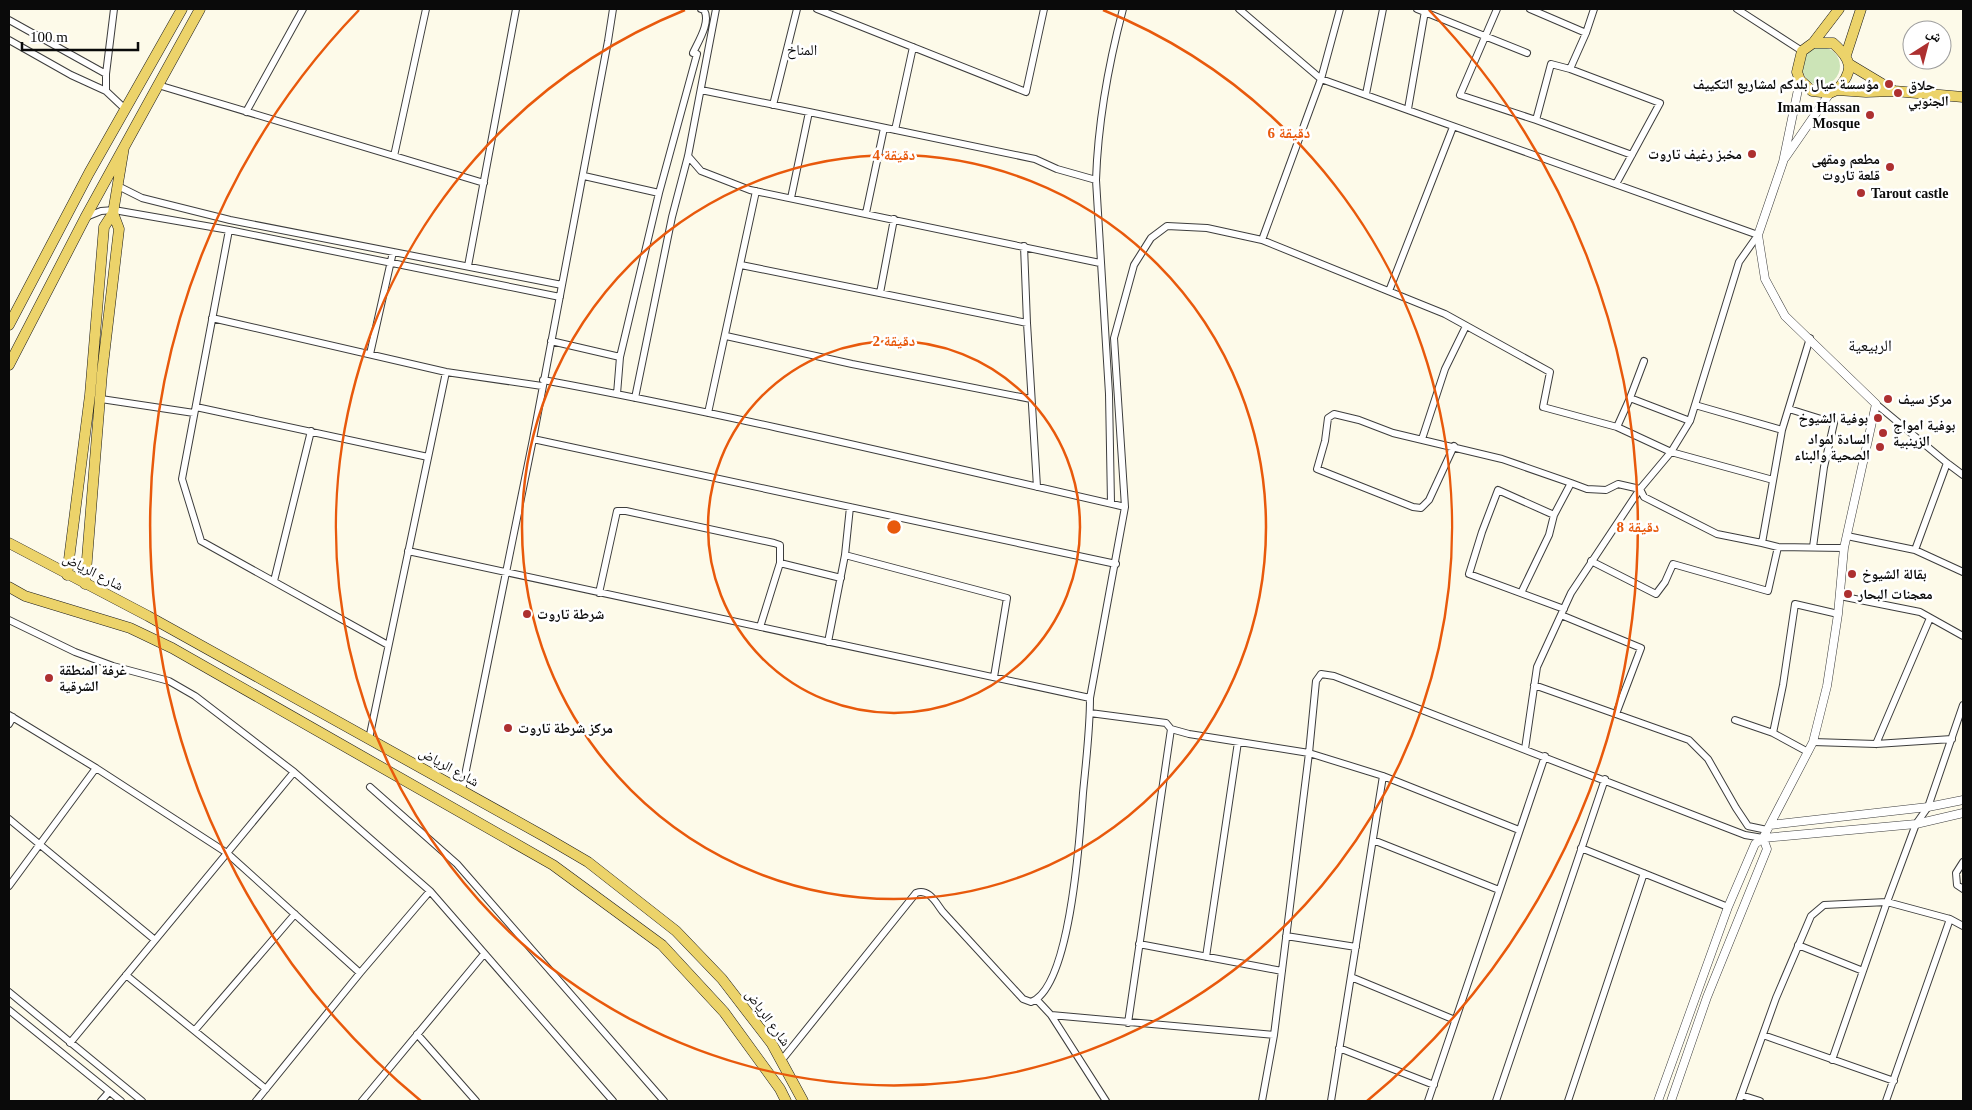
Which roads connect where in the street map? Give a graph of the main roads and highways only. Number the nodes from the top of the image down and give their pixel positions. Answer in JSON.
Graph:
{"nodes":[{"id":1,"x":182,"y":9,"type":"edge"},
{"id":2,"x":200,"y":9,"type":"edge"},
{"id":3,"x":1839,"y":9,"type":"edge"},
{"id":4,"x":1861,"y":9,"type":"edge"},
{"id":5,"x":1813,"y":43,"type":"junction"},
{"id":6,"x":1848,"y":60,"type":"junction"},
{"id":7,"x":1834,"y":91,"type":"junction"},
{"id":8,"x":1894,"y":91,"type":"junction"},
{"id":9,"x":1963,"y":97,"type":"edge"},
{"id":10,"x":124,"y":147,"type":"junction"},
{"id":11,"x":113,"y":211,"type":"junction"},
{"id":12,"x":9,"y":325,"type":"edge"},
{"id":13,"x":9,"y":365,"type":"edge"},
{"id":14,"x":9,"y":543,"type":"edge"},
{"id":15,"x":67,"y":575,"type":"junction"},
{"id":16,"x":85,"y":584,"type":"junction"},
{"id":17,"x":9,"y":587,"type":"edge"},
{"id":18,"x":786,"y":1101,"type":"edge"},
{"id":19,"x":803,"y":1101,"type":"edge"}],
"edges":[{"from":1,"to":12,"type":"main road"},
{"from":2,"to":10,"type":"main road"},
{"from":3,"to":5,"type":"main road"},
{"from":4,"to":6,"type":"main road"},
{"from":5,"to":6,"type":"main road"},
{"from":5,"to":7,"type":"main road"},
{"from":6,"to":7,"type":"main road"},
{"from":6,"to":8,"type":"main road"},
{"from":7,"to":8,"type":"main road"},
{"from":8,"to":9,"type":"main road"},
{"from":10,"to":11,"type":"main road"},
{"from":10,"to":13,"type":"main road"},
{"from":11,"to":15,"type":"main road"},
{"from":11,"to":16,"type":"main road"},
{"from":14,"to":15,"type":"main road","name":"شارع الرياض"},
{"from":15,"to":16,"type":"main road","name":"شارع الرياض"},
{"from":16,"to":19,"type":"main road","name":"شارع الرياض"},
{"from":17,"to":18,"type":"main road"}]}
